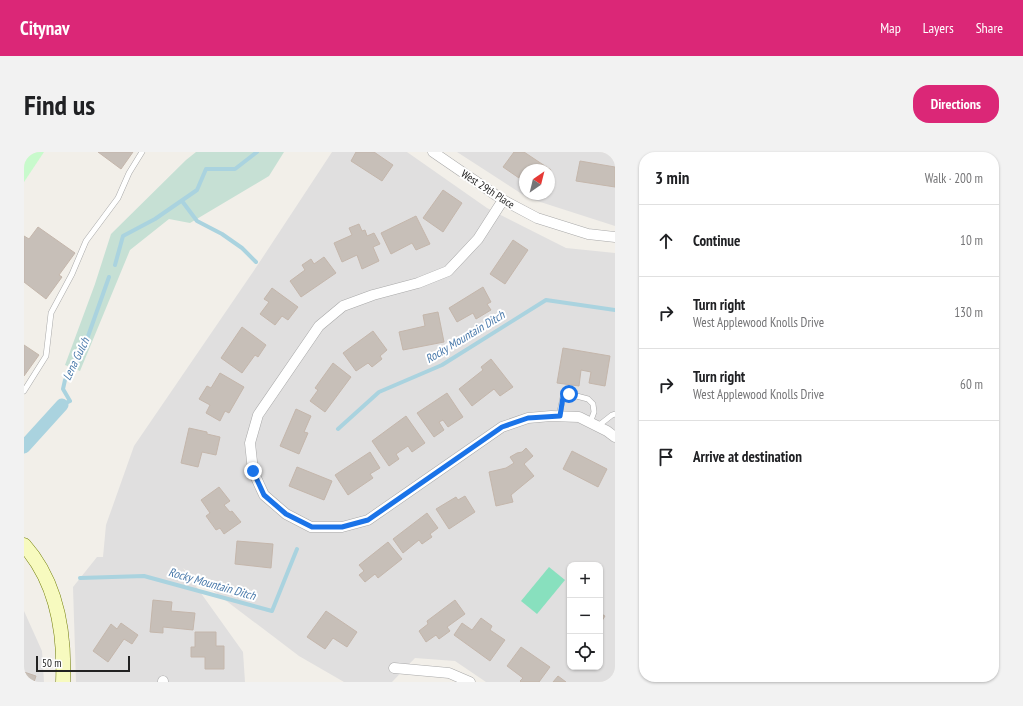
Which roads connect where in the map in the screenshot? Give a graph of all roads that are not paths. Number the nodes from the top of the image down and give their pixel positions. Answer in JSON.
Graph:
{"nodes":[{"id":1,"x":142,"y":152,"type":"edge"},
{"id":2,"x":433,"y":152,"type":"edge"},
{"id":3,"x":503,"y":200,"type":"junction"},
{"id":4,"x":615,"y":237,"type":"edge"},
{"id":5,"x":24,"y":391,"type":"edge"},
{"id":6,"x":615,"y":414,"type":"edge"},
{"id":7,"x":560,"y":416,"type":"junction"},
{"id":8,"x":594,"y":424,"type":"junction"},
{"id":9,"x":615,"y":437,"type":"edge"},
{"id":10,"x":24,"y":545,"type":"edge"},
{"id":11,"x":394,"y":668,"type":"dead end"},
{"id":12,"x":62,"y":682,"type":"edge"},
{"id":13,"x":470,"y":682,"type":"edge"}],
"edges":[{"from":1,"to":5,"type":"lane"},
{"from":2,"to":3,"type":"street","name":"West 29th Place"},
{"from":3,"to":4,"type":"street","name":"West 29th Place"},
{"from":3,"to":7,"type":"street"},
{"from":6,"to":8,"type":"lane"},
{"from":7,"to":8,"type":"street"},
{"from":7,"to":8,"type":"lane"},
{"from":8,"to":9,"type":"street"},
{"from":10,"to":12,"type":"street"},
{"from":11,"to":13,"type":"street"}]}
